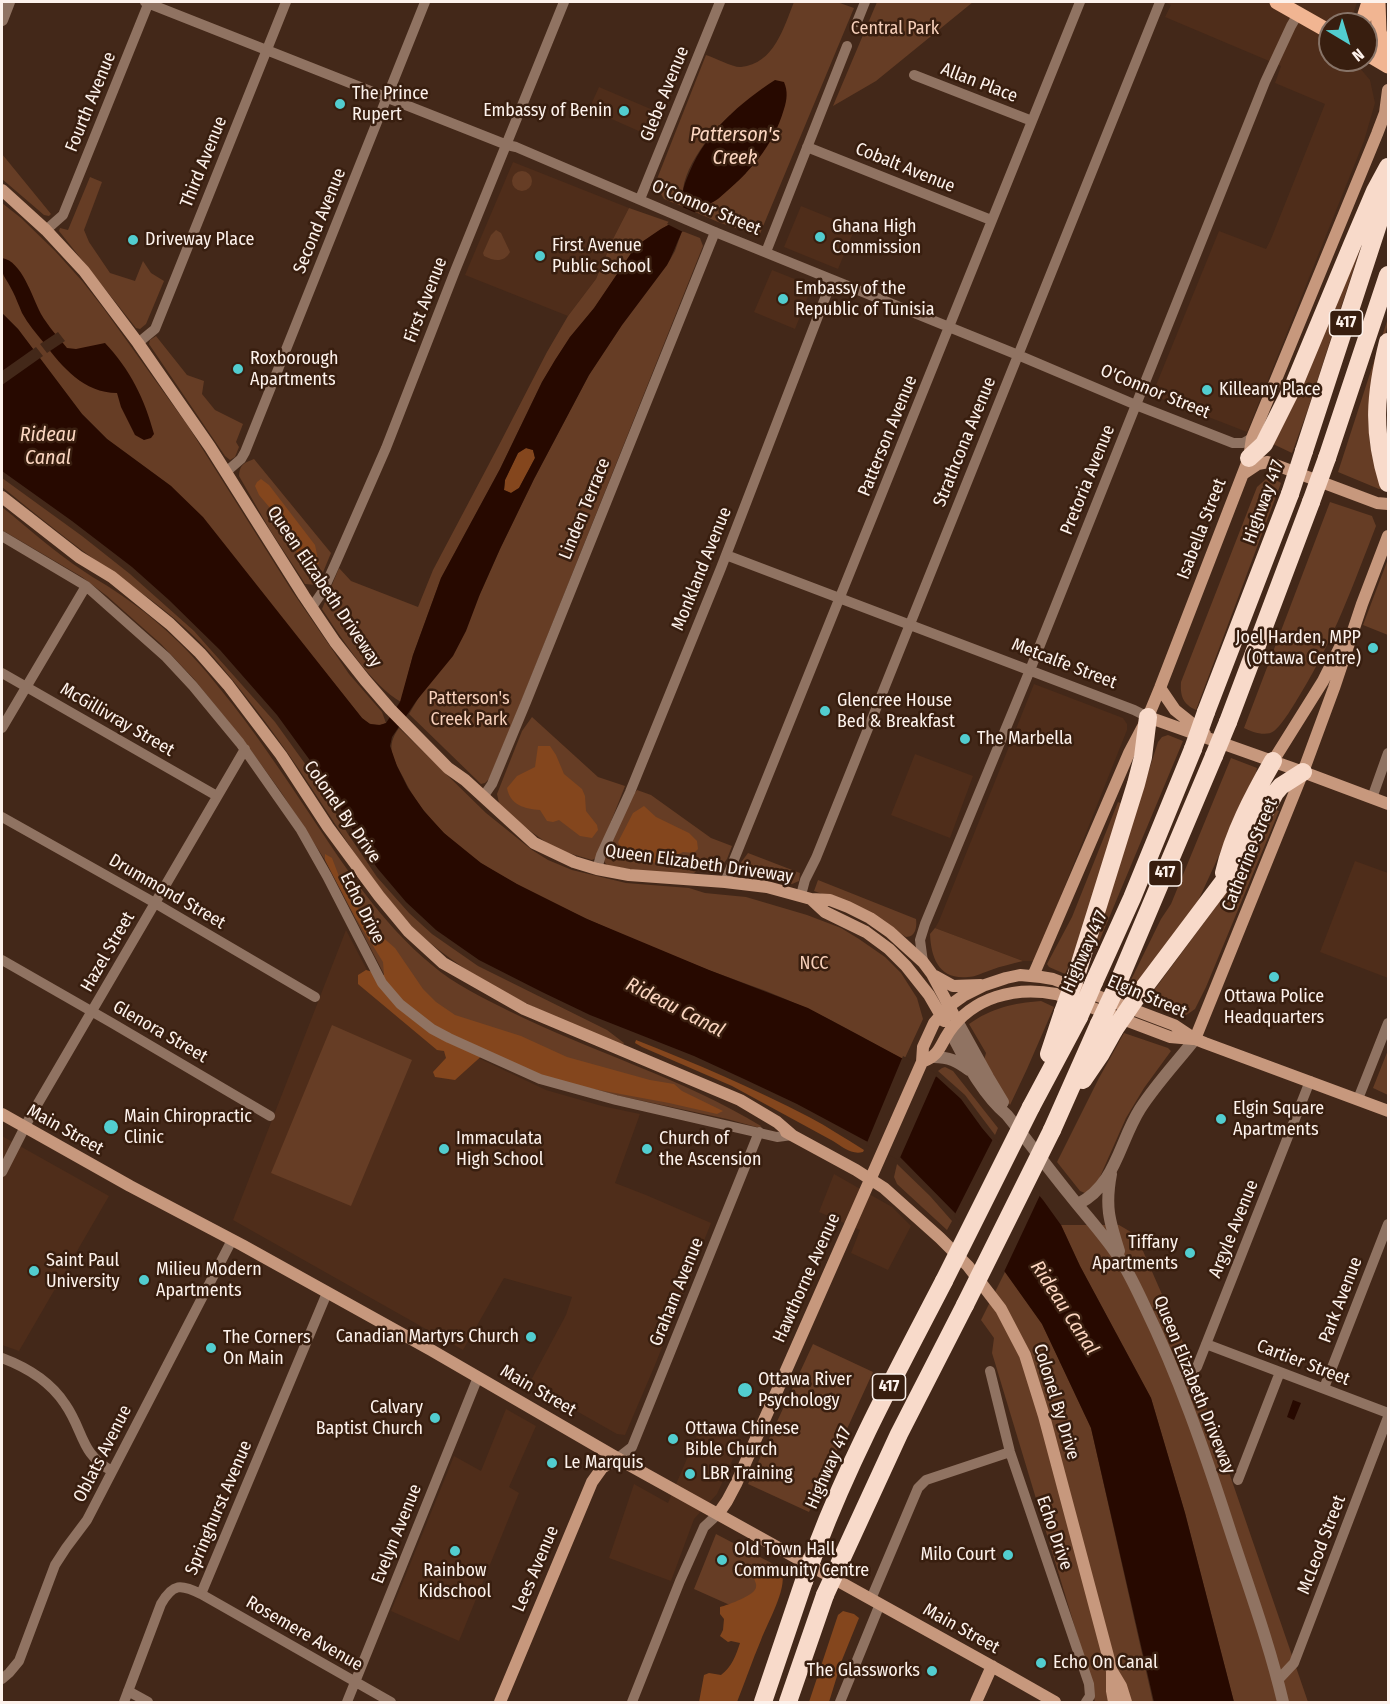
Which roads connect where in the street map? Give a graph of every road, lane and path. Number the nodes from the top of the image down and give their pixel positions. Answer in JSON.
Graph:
{"nodes":[{"id":1,"x":9,"y":2,"type":"edge"},
{"id":2,"x":147,"y":2,"type":"edge"},
{"id":3,"x":286,"y":2,"type":"edge"},
{"id":4,"x":425,"y":2,"type":"edge"},
{"id":5,"x":564,"y":2,"type":"edge"},
{"id":6,"x":720,"y":2,"type":"edge"},
{"id":7,"x":865,"y":2,"type":"edge"},
{"id":8,"x":1080,"y":2,"type":"edge"},
{"id":9,"x":1160,"y":2,"type":"edge"},
{"id":10,"x":1277,"y":2,"type":"edge"},
{"id":11,"x":1378,"y":2,"type":"edge"},
{"id":12,"x":1298,"y":14,"type":"junction"},
{"id":13,"x":2,"y":20,"type":"edge"},
{"id":14,"x":857,"y":22,"type":"dead end"},
{"id":15,"x":1318,"y":25,"type":"edge"},
{"id":16,"x":847,"y":46,"type":"dead end"},
{"id":17,"x":267,"y":50,"type":"junction"},
{"id":18,"x":1388,"y":69,"type":"edge"},
{"id":19,"x":914,"y":75,"type":"dead end"},
{"id":20,"x":1389,"y":90,"type":"edge"},
{"id":21,"x":387,"y":97,"type":"junction"},
{"id":22,"x":1032,"y":121,"type":"junction"},
{"id":23,"x":507,"y":145,"type":"junction"},
{"id":24,"x":807,"y":147,"type":"junction"},
{"id":25,"x":1389,"y":167,"type":"edge"},
{"id":26,"x":2,"y":190,"type":"edge"},
{"id":27,"x":1389,"y":194,"type":"edge"},
{"id":28,"x":639,"y":199,"type":"junction"},
{"id":29,"x":991,"y":220,"type":"junction"},
{"id":30,"x":46,"y":230,"type":"junction"},
{"id":31,"x":715,"y":232,"type":"junction"},
{"id":32,"x":765,"y":252,"type":"junction"},
{"id":33,"x":1389,"y":275,"type":"edge"},
{"id":34,"x":832,"y":280,"type":"junction"},
{"id":35,"x":949,"y":328,"type":"junction"},
{"id":36,"x":1389,"y":342,"type":"edge"},
{"id":37,"x":138,"y":343,"type":"junction"},
{"id":38,"x":1018,"y":356,"type":"junction"},
{"id":39,"x":1136,"y":405,"type":"junction"},
{"id":40,"x":1252,"y":438,"type":"junction"},
{"id":41,"x":1246,"y":466,"type":"junction"},
{"id":42,"x":226,"y":472,"type":"junction"},
{"id":43,"x":1389,"y":483,"type":"edge"},
{"id":44,"x":2,"y":497,"type":"edge"},
{"id":45,"x":1389,"y":504,"type":"edge"},
{"id":46,"x":2,"y":536,"type":"edge"},
{"id":47,"x":1389,"y":536,"type":"edge"},
{"id":48,"x":726,"y":555,"type":"junction"},
{"id":49,"x":86,"y":586,"type":"junction"},
{"id":50,"x":840,"y":600,"type":"junction"},
{"id":51,"x":1362,"y":604,"type":"junction"},
{"id":52,"x":312,"y":607,"type":"junction"},
{"id":53,"x":910,"y":625,"type":"junction"},
{"id":54,"x":1030,"y":670,"type":"junction"},
{"id":55,"x":2,"y":673,"type":"edge"},
{"id":56,"x":26,"y":687,"type":"junction"},
{"id":57,"x":1160,"y":688,"type":"junction"},
{"id":58,"x":1148,"y":717,"type":"junction"},
{"id":59,"x":2,"y":728,"type":"edge"},
{"id":60,"x":1213,"y":747,"type":"junction"},
{"id":61,"x":245,"y":749,"type":"junction"},
{"id":62,"x":1389,"y":753,"type":"edge"},
{"id":63,"x":1273,"y":761,"type":"junction"},
{"id":64,"x":1303,"y":772,"type":"junction"},
{"id":65,"x":217,"y":796,"type":"junction"},
{"id":66,"x":483,"y":797,"type":"junction"},
{"id":67,"x":1372,"y":798,"type":"junction"},
{"id":68,"x":1389,"y":804,"type":"edge"},
{"id":69,"x":2,"y":817,"type":"edge"},
{"id":70,"x":597,"y":869,"type":"junction"},
{"id":71,"x":725,"y":882,"type":"junction"},
{"id":72,"x":1222,"y":883,"type":"junction"},
{"id":73,"x":806,"y":897,"type":"junction"},
{"id":74,"x":155,"y":903,"type":"junction"},
{"id":75,"x":2,"y":960,"type":"edge"},
{"id":76,"x":923,"y":962,"type":"junction"},
{"id":77,"x":932,"y":974,"type":"junction"},
{"id":78,"x":1033,"y":976,"type":"junction"},
{"id":79,"x":985,"y":985,"type":"junction"},
{"id":80,"x":315,"y":997,"type":"dead end"},
{"id":81,"x":945,"y":1010,"type":"junction"},
{"id":82,"x":92,"y":1011,"type":"junction"},
{"id":83,"x":1071,"y":1014,"type":"junction"},
{"id":84,"x":1389,"y":1023,"type":"edge"},
{"id":85,"x":954,"y":1026,"type":"junction"},
{"id":86,"x":1107,"y":1027,"type":"junction"},
{"id":87,"x":1195,"y":1039,"type":"junction"},
{"id":88,"x":928,"y":1060,"type":"junction"},
{"id":89,"x":973,"y":1073,"type":"junction"},
{"id":90,"x":1310,"y":1082,"type":"junction"},
{"id":91,"x":1358,"y":1099,"type":"junction"},
{"id":92,"x":1389,"y":1111,"type":"edge"},
{"id":93,"x":2,"y":1114,"type":"edge"},
{"id":94,"x":1007,"y":1115,"type":"junction"},
{"id":95,"x":270,"y":1116,"type":"dead end"},
{"id":96,"x":24,"y":1127,"type":"junction"},
{"id":97,"x":759,"y":1132,"type":"junction"},
{"id":98,"x":792,"y":1135,"type":"junction"},
{"id":99,"x":1112,"y":1170,"type":"junction"},
{"id":100,"x":2,"y":1173,"type":"edge"},
{"id":101,"x":870,"y":1179,"type":"junction"},
{"id":102,"x":1078,"y":1204,"type":"junction"},
{"id":103,"x":1389,"y":1224,"type":"edge"},
{"id":104,"x":232,"y":1240,"type":"junction"},
{"id":105,"x":1123,"y":1263,"type":"junction"},
{"id":106,"x":327,"y":1293,"type":"junction"},
{"id":107,"x":1206,"y":1344,"type":"junction"},
{"id":108,"x":2,"y":1358,"type":"edge"},
{"id":109,"x":990,"y":1371,"type":"dead end"},
{"id":110,"x":1280,"y":1372,"type":"junction"},
{"id":111,"x":478,"y":1377,"type":"junction"},
{"id":112,"x":1177,"y":1380,"type":"junction"},
{"id":113,"x":1324,"y":1388,"type":"junction"},
{"id":114,"x":1389,"y":1415,"type":"edge"},
{"id":115,"x":1010,"y":1452,"type":"junction"},
{"id":116,"x":618,"y":1458,"type":"junction"},
{"id":117,"x":112,"y":1471,"type":"junction"},
{"id":118,"x":1238,"y":1480,"type":"dead end"},
{"id":119,"x":718,"y":1514,"type":"junction"},
{"id":120,"x":201,"y":1594,"type":"junction"},
{"id":121,"x":875,"y":1602,"type":"junction"},
{"id":122,"x":775,"y":1666,"type":"junction"},
{"id":123,"x":992,"y":1666,"type":"junction"},
{"id":124,"x":1112,"y":1671,"type":"junction"},
{"id":125,"x":2,"y":1679,"type":"edge"},
{"id":126,"x":1278,"y":1680,"type":"junction"},
{"id":127,"x":355,"y":1682,"type":"junction"},
{"id":128,"x":128,"y":1691,"type":"junction"},
{"id":129,"x":123,"y":1702,"type":"edge"},
{"id":130,"x":148,"y":1702,"type":"edge"},
{"id":131,"x":347,"y":1702,"type":"edge"},
{"id":132,"x":391,"y":1702,"type":"edge"},
{"id":133,"x":500,"y":1702,"type":"edge"},
{"id":134,"x":632,"y":1702,"type":"edge"},
{"id":135,"x":757,"y":1702,"type":"edge"},
{"id":136,"x":763,"y":1702,"type":"edge"},
{"id":137,"x":788,"y":1702,"type":"edge"},
{"id":138,"x":840,"y":1702,"type":"edge"},
{"id":139,"x":976,"y":1702,"type":"edge"},
{"id":140,"x":1055,"y":1702,"type":"edge"},
{"id":141,"x":1086,"y":1702,"type":"edge"},
{"id":142,"x":1114,"y":1702,"type":"edge"},
{"id":143,"x":1126,"y":1702,"type":"edge"},
{"id":144,"x":1283,"y":1702,"type":"edge"}],
"edges":[{"from":1,"to":13,"type":"street"},
{"from":2,"to":17,"type":"street","name":"O'Connor Street"},
{"from":2,"to":30,"type":"street","name":"Fourth Avenue"},
{"from":3,"to":17,"type":"street","name":"Third Avenue"},
{"from":4,"to":21,"type":"street","name":"Second Avenue"},
{"from":5,"to":23,"type":"street","name":"First Avenue"},
{"from":6,"to":28,"type":"street","name":"Glebe Avenue"},
{"from":7,"to":14,"type":"street"},
{"from":8,"to":22,"type":"street","name":"Patterson Avenue"},
{"from":9,"to":38,"type":"street","name":"Strathcona Avenue"},
{"from":10,"to":12,"type":"main road"},
{"from":11,"to":18,"type":"main road"},
{"from":12,"to":15,"type":"main road"},
{"from":12,"to":39,"type":"street","name":"Pretoria Avenue"},
{"from":16,"to":24,"type":"street"},
{"from":17,"to":21,"type":"street","name":"O'Connor Street"},
{"from":17,"to":37,"type":"street","name":"Third Avenue"},
{"from":19,"to":22,"type":"street","name":"Allan Place"},
{"from":20,"to":40,"type":"main road","name":"Isabella Street"},
{"from":21,"to":23,"type":"street","name":"O'Connor Street"},
{"from":21,"to":42,"type":"street","name":"Second Avenue"},
{"from":22,"to":29,"type":"street","name":"Patterson Avenue"},
{"from":23,"to":28,"type":"street","name":"O'Connor Street"},
{"from":23,"to":52,"type":"street","name":"First Avenue"},
{"from":24,"to":29,"type":"street","name":"Cobalt Avenue"},
{"from":24,"to":32,"type":"street"},
{"from":25,"to":41,"type":"highway"},
{"from":26,"to":30,"type":"main road","name":"Queen Elizabeth Driveway"},
{"from":27,"to":83,"type":"highway","name":"Highway 417","number":"417","bridge":true},
{"from":28,"to":31,"type":"street","name":"O'Connor Street"},
{"from":29,"to":35,"type":"street","name":"Patterson Avenue"},
{"from":30,"to":37,"type":"main road","name":"Queen Elizabeth Driveway"},
{"from":31,"to":32,"type":"street","name":"O'Connor Street"},
{"from":31,"to":66,"type":"street","name":"Linden Terrace"},
{"from":32,"to":34,"type":"street","name":"O'Connor Street"},
{"from":33,"to":60,"type":"highway","number":"417","bridge":true},
{"from":34,"to":35,"type":"street","name":"O'Connor Street"},
{"from":34,"to":48,"type":"street","name":"Monkland Avenue"},
{"from":35,"to":38,"type":"street","name":"O'Connor Street"},
{"from":35,"to":50,"type":"street","name":"Patterson Avenue"},
{"from":36,"to":43,"type":"highway"},
{"from":37,"to":42,"type":"main road","name":"Queen Elizabeth Driveway"},
{"from":38,"to":39,"type":"street","name":"O'Connor Street"},
{"from":38,"to":53,"type":"street","name":"Strathcona Avenue"},
{"from":39,"to":40,"type":"street","name":"O'Connor Street"},
{"from":39,"to":54,"type":"street","name":"Pretoria Avenue"},
{"from":40,"to":41,"type":"main road","name":"Isabella Street"},
{"from":41,"to":45,"type":"main road"},
{"from":41,"to":57,"type":"main road","name":"Isabella Street"},
{"from":42,"to":52,"type":"main road","name":"Queen Elizabeth Driveway"},
{"from":44,"to":98,"type":"main road","name":"Colonel By Drive"},
{"from":46,"to":49,"type":"street","name":"Echo Drive"},
{"from":47,"to":51,"type":"main road","name":"Catherine Street"},
{"from":48,"to":50,"type":"street","name":"Metcalfe Street"},
{"from":48,"to":70,"type":"street","name":"Monkland Avenue"},
{"from":49,"to":56,"type":"street"},
{"from":49,"to":61,"type":"street","name":"Echo Drive"},
{"from":50,"to":53,"type":"street","name":"Metcalfe Street"},
{"from":50,"to":71,"type":"street","name":"Patterson Avenue"},
{"from":51,"to":63,"type":"main road"},
{"from":51,"to":64,"type":"main road","name":"Catherine Street"},
{"from":52,"to":66,"type":"main road","name":"Queen Elizabeth Driveway"},
{"from":53,"to":54,"type":"street","name":"Metcalfe Street"},
{"from":53,"to":73,"type":"street","name":"Strathcona Avenue"},
{"from":54,"to":58,"type":"street","name":"Metcalfe Street"},
{"from":54,"to":76,"type":"street","name":"Pretoria Avenue"},
{"from":55,"to":56,"type":"street","name":"McGillivray Street"},
{"from":56,"to":59,"type":"street"},
{"from":56,"to":65,"type":"street","name":"McGillivray Street"},
{"from":57,"to":58,"type":"main road","name":"Isabella Street"},
{"from":57,"to":60,"type":"main road"},
{"from":58,"to":60,"type":"main road","name":"Metcalfe Street"},
{"from":58,"to":78,"type":"main road","name":"Isabella Street"},
{"from":58,"to":83,"type":"highway","bridge":true},
{"from":60,"to":63,"type":"main road","name":"Metcalfe Street"},
{"from":60,"to":86,"type":"highway","number":"417","bridge":true},
{"from":61,"to":65,"type":"street","name":"Hazel Street"},
{"from":61,"to":97,"type":"street","name":"Echo Drive"},
{"from":62,"to":67,"type":"street"},
{"from":63,"to":64,"type":"main road","name":"Metcalfe Street"},
{"from":63,"to":72,"type":"highway"},
{"from":64,"to":67,"type":"main road","name":"Metcalfe Street"},
{"from":64,"to":72,"type":"highway"},
{"from":64,"to":87,"type":"main road","name":"Catherine Street"},
{"from":65,"to":74,"type":"street","name":"Hazel Street"},
{"from":66,"to":70,"type":"main road","name":"Queen Elizabeth Driveway"},
{"from":67,"to":68,"type":"main road","name":"Metcalfe Street"},
{"from":69,"to":74,"type":"street","name":"Drummond Street"},
{"from":70,"to":71,"type":"main road","name":"Queen Elizabeth Driveway"},
{"from":71,"to":73,"type":"main road","name":"Queen Elizabeth Driveway"},
{"from":72,"to":86,"type":"highway","bridge":true},
{"from":73,"to":76,"type":"main road","name":"Queen Elizabeth Driveway"},
{"from":73,"to":81,"type":"main road","name":"Queen Elizabeth Driveway"},
{"from":74,"to":80,"type":"street","name":"Drummond Street"},
{"from":74,"to":82,"type":"street","name":"Hazel Street"},
{"from":75,"to":82,"type":"street","name":"Glenora Street"},
{"from":76,"to":77,"type":"main road","name":"Queen Elizabeth Driveway"},
{"from":77,"to":79,"type":"main road"},
{"from":77,"to":81,"type":"main road","name":"Queen Elizabeth Driveway"},
{"from":78,"to":79,"type":"main road","name":"Elgin Street"},
{"from":78,"to":87,"type":"main road","name":"Elgin Street"},
{"from":79,"to":81,"type":"main road","name":"Elgin Street"},
{"from":81,"to":85,"type":"main road","name":"Queen Elizabeth Driveway"},
{"from":81,"to":88,"type":"main road","name":"Hawthorne Avenue"},
{"from":82,"to":95,"type":"street","name":"Glenora Street"},
{"from":82,"to":96,"type":"street","name":"Hazel Street"},
{"from":83,"to":122,"type":"highway","name":"Highway 417","number":"417","bridge":true},
{"from":84,"to":91,"type":"street"},
{"from":85,"to":87,"type":"main road","name":"Elgin Street"},
{"from":85,"to":88,"type":"main road","name":"Hawthorne Avenue"},
{"from":85,"to":89,"type":"street","name":"Queen Elizabeth Driveway"},
{"from":85,"to":94,"type":"street","name":"Queen Elizabeth Driveway"},
{"from":86,"to":137,"type":"highway","number":"417","bridge":true},
{"from":87,"to":90,"type":"main road","name":"Elgin Street"},
{"from":87,"to":99,"type":"street","name":"Catherine Street"},
{"from":88,"to":89,"type":"street"},
{"from":88,"to":101,"type":"main road","name":"Hawthorne Avenue"},
{"from":89,"to":94,"type":"street","name":"Queen Elizabeth Driveway"},
{"from":90,"to":91,"type":"main road","name":"Elgin Street"},
{"from":90,"to":107,"type":"street","name":"Argyle Avenue"},
{"from":91,"to":92,"type":"main road","name":"Elgin Street"},
{"from":93,"to":96,"type":"main road","name":"Main Street"},
{"from":94,"to":102,"type":"street","name":"Queen Elizabeth Driveway"},
{"from":96,"to":100,"type":"street","name":"Hazel Street"},
{"from":96,"to":104,"type":"main road","name":"Main Street"},
{"from":97,"to":98,"type":"street","name":"Echo Drive"},
{"from":97,"to":116,"type":"street","name":"Graham Avenue"},
{"from":98,"to":101,"type":"main road","name":"Colonel By Drive"},
{"from":99,"to":102,"type":"street"},
{"from":99,"to":105,"type":"street"},
{"from":101,"to":119,"type":"main road","name":"Hawthorne Avenue"},
{"from":101,"to":124,"type":"main road","name":"Colonel By Drive"},
{"from":102,"to":105,"type":"street","name":"Queen Elizabeth Driveway"},
{"from":103,"to":113,"type":"street","name":"Park Avenue"},
{"from":104,"to":106,"type":"main road","name":"Main Street"},
{"from":104,"to":117,"type":"street","name":"Oblats Avenue"},
{"from":105,"to":112,"type":"street","name":"Queen Elizabeth Driveway"},
{"from":106,"to":111,"type":"main road","name":"Main Street"},
{"from":106,"to":120,"type":"street","name":"Springhurst Avenue"},
{"from":107,"to":110,"type":"street","name":"Cartier Street"},
{"from":107,"to":112,"type":"street","name":"Argyle Avenue"},
{"from":108,"to":117,"type":"street"},
{"from":109,"to":115,"type":"street","name":"Echo Drive"},
{"from":110,"to":113,"type":"street","name":"Cartier Street"},
{"from":110,"to":118,"type":"street"},
{"from":111,"to":116,"type":"main road","name":"Main Street"},
{"from":111,"to":127,"type":"street","name":"Evelyn Avenue"},
{"from":112,"to":126,"type":"street","name":"Queen Elizabeth Driveway"},
{"from":113,"to":114,"type":"street","name":"Cartier Street"},
{"from":114,"to":126,"type":"street","name":"McLeod Street"},
{"from":115,"to":121,"type":"street"},
{"from":115,"to":141,"type":"street","name":"Echo Drive"},
{"from":116,"to":119,"type":"main road","name":"Main Street"},
{"from":116,"to":133,"type":"main road","name":"Lees Avenue"},
{"from":117,"to":125,"type":"street","name":"Oblats Avenue"},
{"from":119,"to":121,"type":"main road","name":"Main Street"},
{"from":119,"to":134,"type":"street","name":"Hawthorne Avenue"},
{"from":120,"to":127,"type":"street","name":"Rosemere Avenue"},
{"from":120,"to":128,"type":"street","name":"Springhurst Avenue"},
{"from":121,"to":123,"type":"main road","name":"Main Street"},
{"from":121,"to":138,"type":"street"},
{"from":122,"to":135,"type":"highway"},
{"from":122,"to":136,"type":"highway","name":"Highway 417","number":"417"},
{"from":123,"to":139,"type":"main road"},
{"from":123,"to":140,"type":"main road","name":"Main Street"},
{"from":124,"to":142,"type":"main road","name":"Colonel By Drive"},
{"from":124,"to":143,"type":"main road","name":"Colonel By Drive"},
{"from":126,"to":144,"type":"street","name":"Queen Elizabeth Driveway"},
{"from":127,"to":131,"type":"street","name":"Evelyn Avenue"},
{"from":127,"to":132,"type":"street","name":"Rosemere Avenue"},
{"from":128,"to":129,"type":"street","name":"Springhurst Avenue"},
{"from":128,"to":130,"type":"street"}]}
